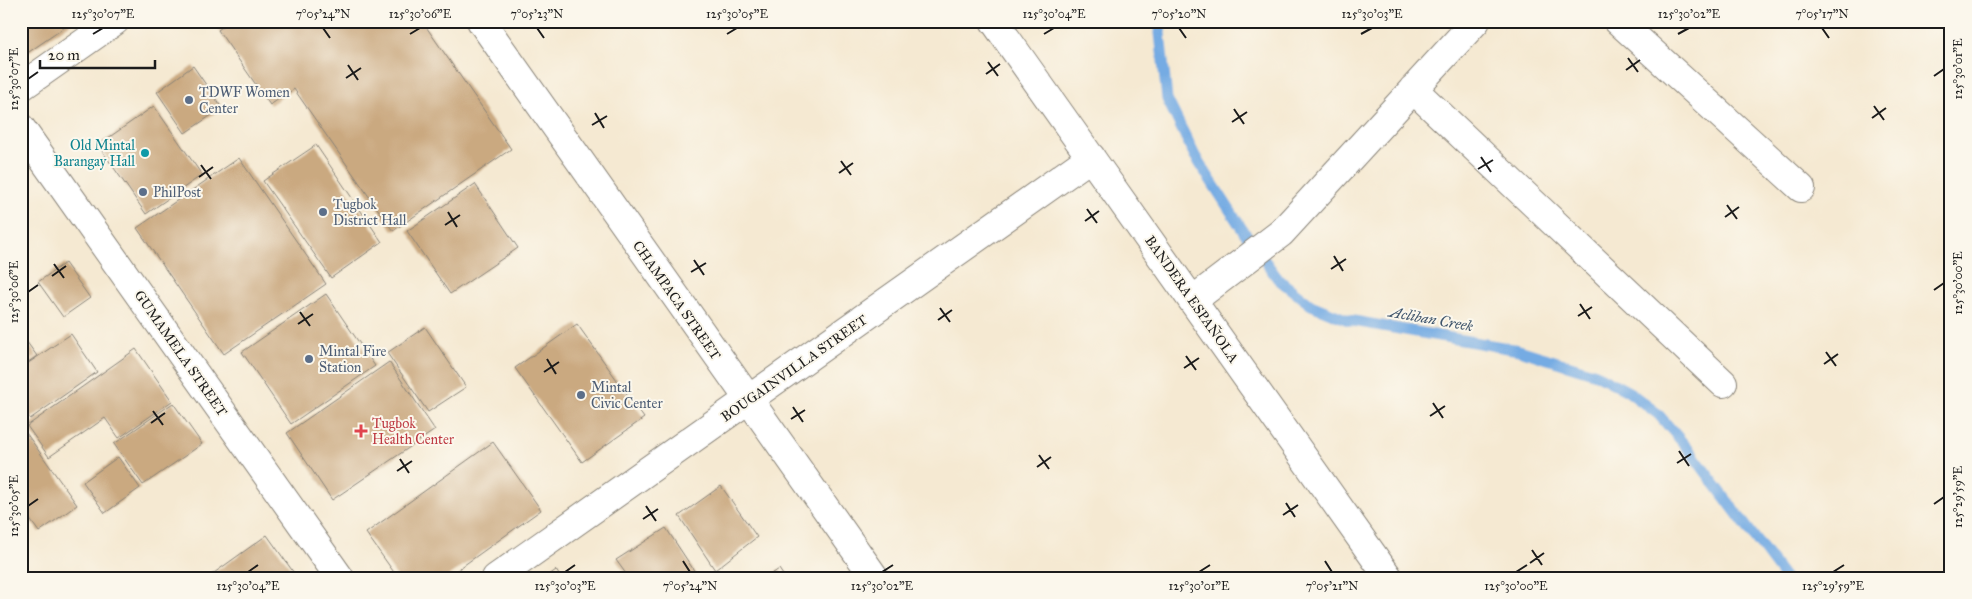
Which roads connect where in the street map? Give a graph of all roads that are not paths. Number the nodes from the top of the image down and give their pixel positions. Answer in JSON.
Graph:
{"nodes":[{"id":1,"x":115,"y":21,"type":"edge"},
{"id":2,"x":480,"y":21,"type":"edge"},
{"id":3,"x":994,"y":21,"type":"edge"},
{"id":4,"x":1476,"y":21,"type":"edge"},
{"id":5,"x":1618,"y":21,"type":"edge"},
{"id":6,"x":21,"y":87,"type":"edge"},
{"id":7,"x":1413,"y":89,"type":"junction"},
{"id":8,"x":21,"y":128,"type":"edge"},
{"id":9,"x":1091,"y":157,"type":"junction"},
{"id":10,"x":1801,"y":188,"type":"dead end"},
{"id":11,"x":1193,"y":300,"type":"junction"},
{"id":12,"x":1723,"y":383,"type":"dead end"},
{"id":13,"x":748,"y":400,"type":"junction"},
{"id":14,"x":340,"y":578,"type":"edge"},
{"id":15,"x":496,"y":578,"type":"edge"},
{"id":16,"x":875,"y":578,"type":"edge"},
{"id":17,"x":1389,"y":578,"type":"edge"}],
"edges":[{"from":1,"to":6,"type":"street"},
{"from":2,"to":13,"type":"street","name":"CHAMPACA STREET"},
{"from":3,"to":9,"type":"street","name":"BANDERA ESPAÑOLA"},
{"from":4,"to":7,"type":"street"},
{"from":5,"to":10,"type":"street"},
{"from":7,"to":11,"type":"street"},
{"from":7,"to":12,"type":"street"},
{"from":8,"to":14,"type":"street","name":"GUMAMELA STREET"},
{"from":9,"to":11,"type":"street","name":"BANDERA ESPAÑOLA"},
{"from":9,"to":13,"type":"street","name":"BOUGAINVILLA STREET"},
{"from":11,"to":17,"type":"street","name":"BANDERA ESPAÑOLA"},
{"from":13,"to":15,"type":"street","name":"BOUGAINVILLA STREET"},
{"from":13,"to":16,"type":"street","name":"CHAMPACA STREET"}]}
